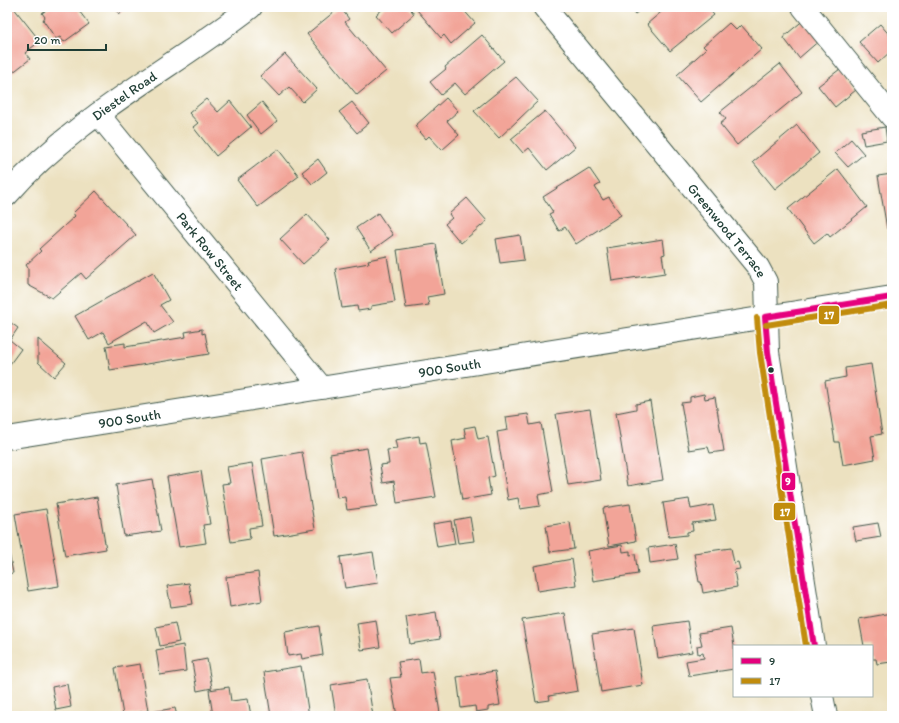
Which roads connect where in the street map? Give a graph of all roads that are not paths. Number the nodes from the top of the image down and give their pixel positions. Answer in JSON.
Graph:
{"nodes":[{"id":1,"x":251,"y":7,"type":"edge"},
{"id":2,"x":544,"y":7,"type":"edge"},
{"id":3,"x":803,"y":7,"type":"edge"},
{"id":4,"x":98,"y":114,"type":"junction"},
{"id":5,"x":892,"y":117,"type":"edge"},
{"id":6,"x":7,"y":195,"type":"edge"},
{"id":7,"x":892,"y":298,"type":"edge"},
{"id":8,"x":766,"y":317,"type":"junction"},
{"id":9,"x":322,"y":388,"type":"junction"},
{"id":10,"x":7,"y":438,"type":"edge"},
{"id":11,"x":814,"y":645,"type":"edge"},
{"id":12,"x":822,"y":697,"type":"edge"},
{"id":13,"x":826,"y":716,"type":"edge"}],
"edges":[{"from":1,"to":4,"type":"street","name":"Diestel Road"},
{"from":2,"to":8,"type":"street","name":"Greenwood Terrace"},
{"from":3,"to":5,"type":"street"},
{"from":4,"to":6,"type":"street","name":"Diestel Road"},
{"from":4,"to":9,"type":"street","name":"Park Row Street"},
{"from":7,"to":8,"type":"street","name":"900 South"},
{"from":8,"to":9,"type":"street","name":"900 South"},
{"from":8,"to":11,"type":"street","name":"Greenwood Terrace"},
{"from":9,"to":10,"type":"street","name":"900 South"},
{"from":12,"to":13,"type":"street"}]}
